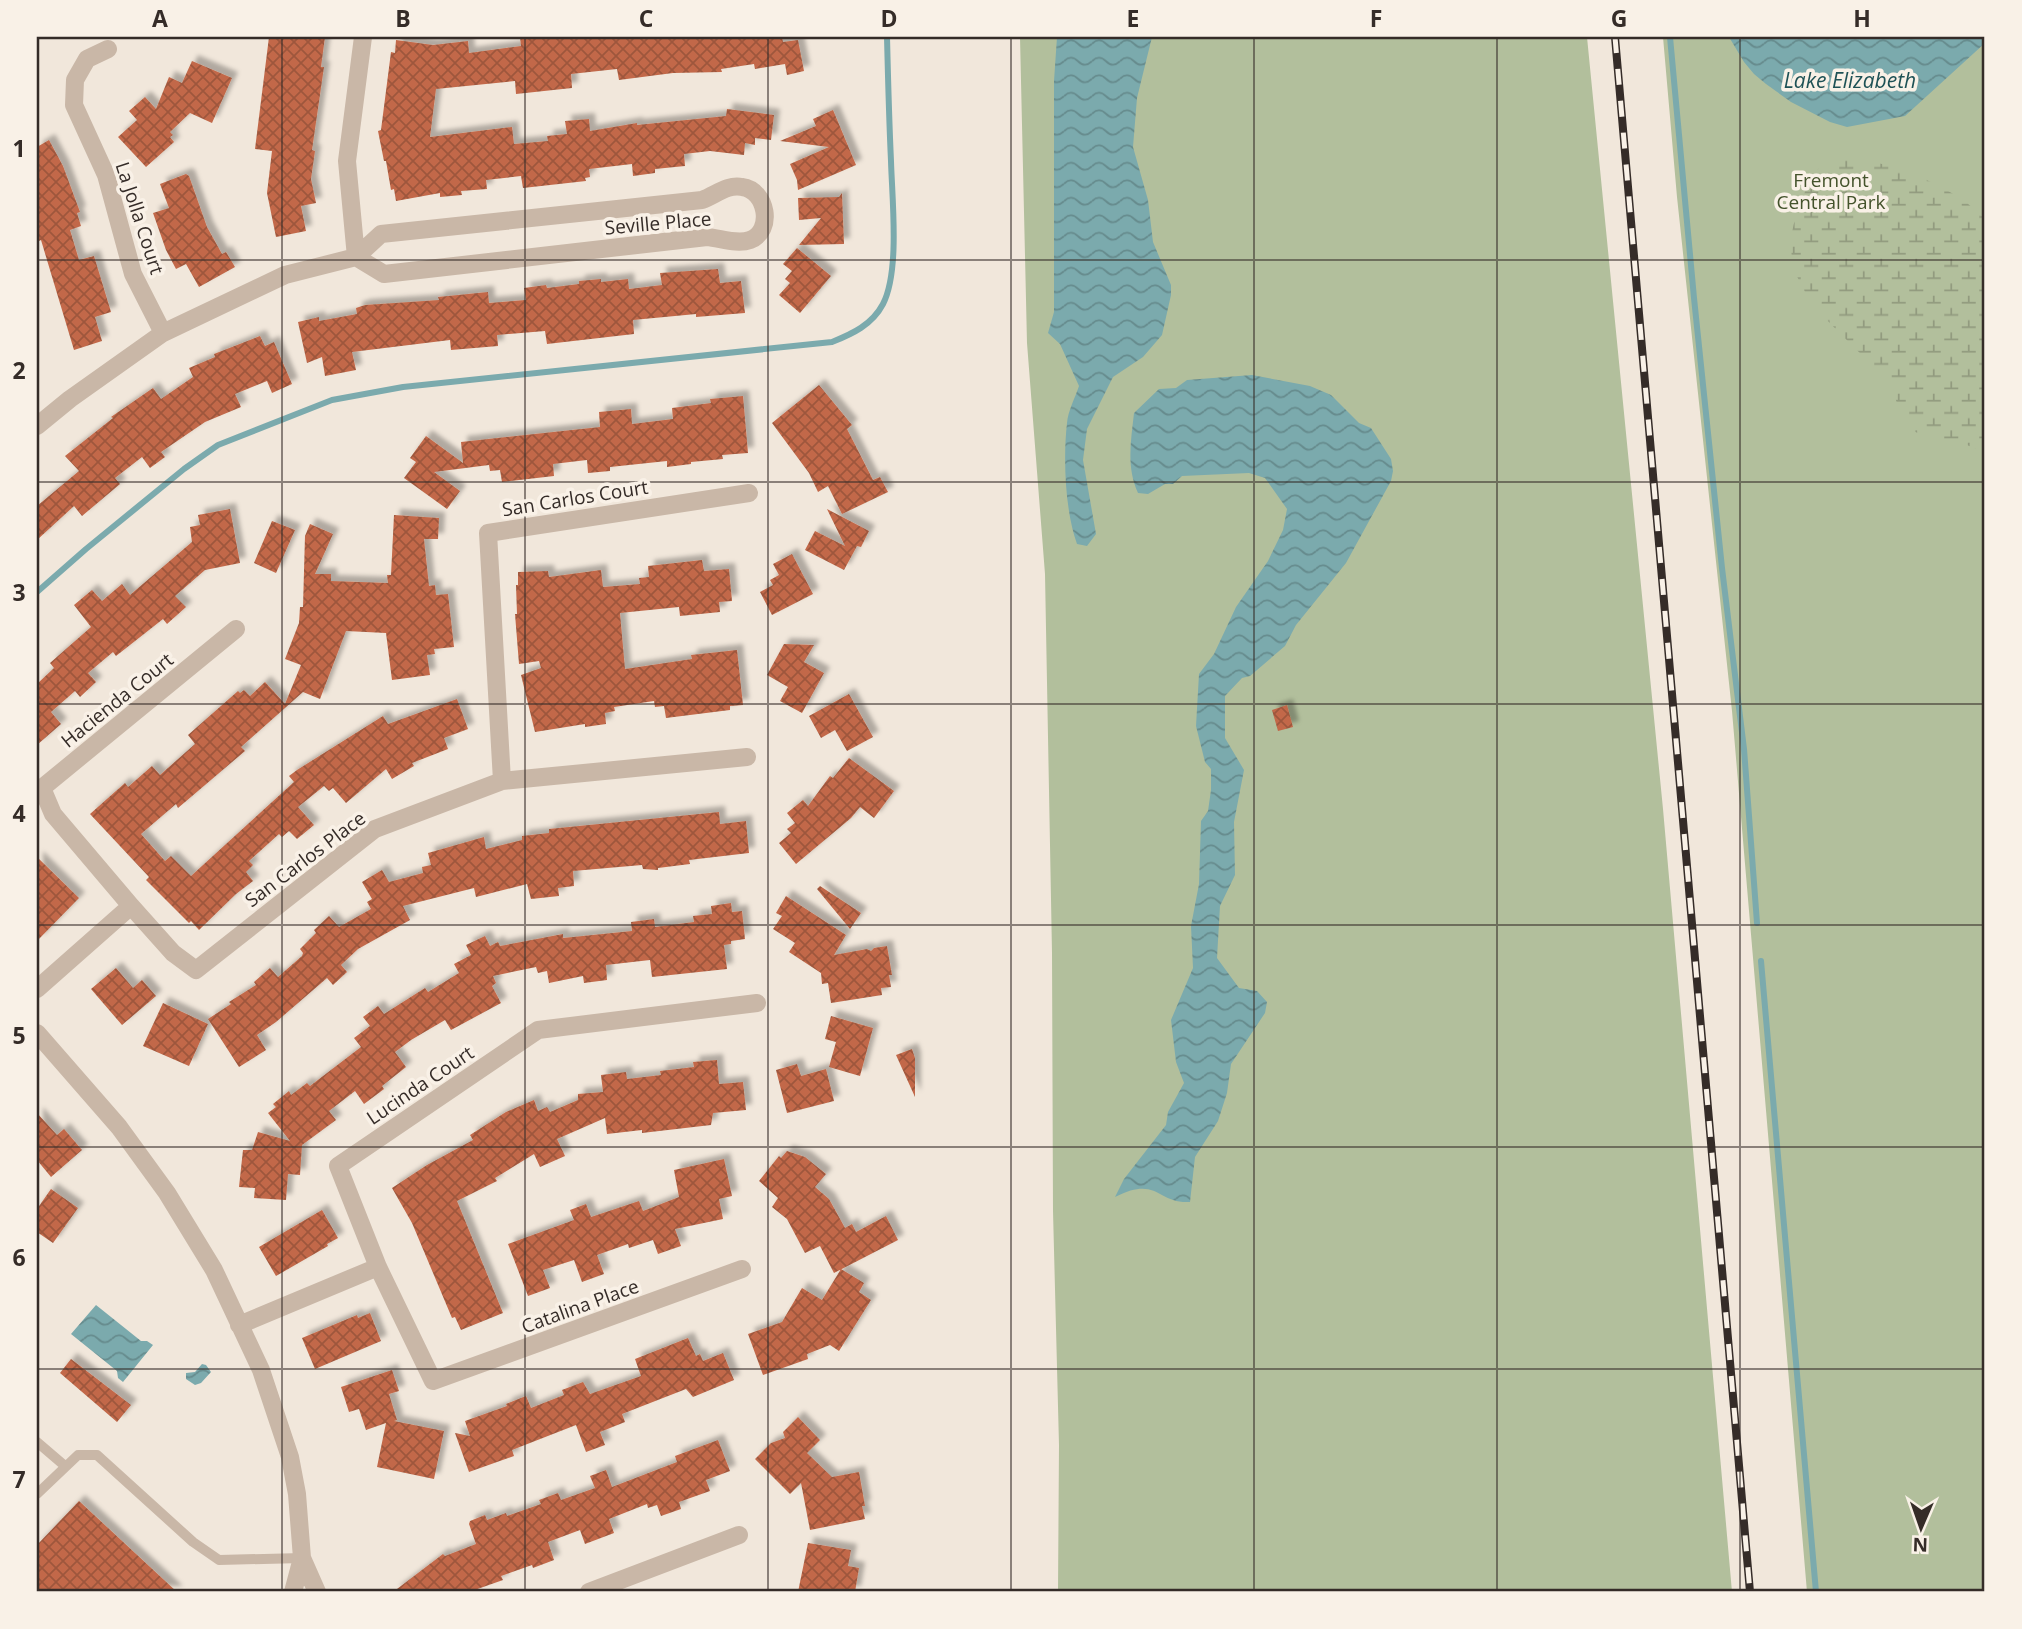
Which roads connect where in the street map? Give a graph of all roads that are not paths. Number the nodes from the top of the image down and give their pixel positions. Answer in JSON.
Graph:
{"nodes":[{"id":1,"x":363,"y":37,"type":"edge"},
{"id":2,"x":108,"y":50,"type":"dead end"},
{"id":3,"x":356,"y":257,"type":"junction"},
{"id":4,"x":163,"y":333,"type":"junction"},
{"id":5,"x":37,"y":426,"type":"edge"},
{"id":6,"x":749,"y":493,"type":"dead end"},
{"id":7,"x":236,"y":629,"type":"dead end"},
{"id":8,"x":747,"y":757,"type":"dead end"},
{"id":9,"x":502,"y":781,"type":"junction"},
{"id":10,"x":131,"y":906,"type":"junction"},
{"id":11,"x":37,"y":989,"type":"edge"},
{"id":12,"x":757,"y":1003,"type":"dead end"},
{"id":13,"x":37,"y":1032,"type":"edge"},
{"id":14,"x":378,"y":1267,"type":"junction"},
{"id":15,"x":741,"y":1269,"type":"dead end"},
{"id":16,"x":239,"y":1325,"type":"junction"},
{"id":17,"x":433,"y":1381,"type":"joint"},
{"id":18,"x":37,"y":1442,"type":"edge"},
{"id":19,"x":65,"y":1466,"type":"junction"},
{"id":20,"x":37,"y":1494,"type":"edge"},
{"id":21,"x":739,"y":1535,"type":"dead end"},
{"id":22,"x":302,"y":1558,"type":"junction"},
{"id":23,"x":293,"y":1592,"type":"edge"},
{"id":24,"x":317,"y":1592,"type":"edge"},
{"id":25,"x":589,"y":1592,"type":"edge"}],
"edges":[{"from":1,"to":3,"type":"street"},
{"from":2,"to":4,"type":"street","name":"La Jolla Court"},
{"from":3,"to":3,"type":"street","name":"Seville Place"},
{"from":3,"to":4,"type":"street","name":"Seville Place"},
{"from":4,"to":5,"type":"street","name":"Seville Place"},
{"from":6,"to":9,"type":"street","name":"San Carlos Court"},
{"from":7,"to":10,"type":"street","name":"Hacienda Court"},
{"from":8,"to":9,"type":"street","name":"San Carlos Place"},
{"from":9,"to":10,"type":"street","name":"San Carlos Place"},
{"from":10,"to":11,"type":"street"},
{"from":12,"to":14,"type":"street","name":"Lucinda Court"},
{"from":13,"to":16,"type":"street"},
{"from":14,"to":16,"type":"street"},
{"from":14,"to":17,"type":"street","name":"Lucinda Court"},
{"from":15,"to":17,"type":"street","name":"Catalina Place"},
{"from":16,"to":22,"type":"street"},
{"from":18,"to":19,"type":"lane"},
{"from":19,"to":20,"type":"lane"},
{"from":19,"to":22,"type":"lane"},
{"from":21,"to":25,"type":"street"},
{"from":22,"to":23,"type":"street"},
{"from":22,"to":24,"type":"street"}]}
